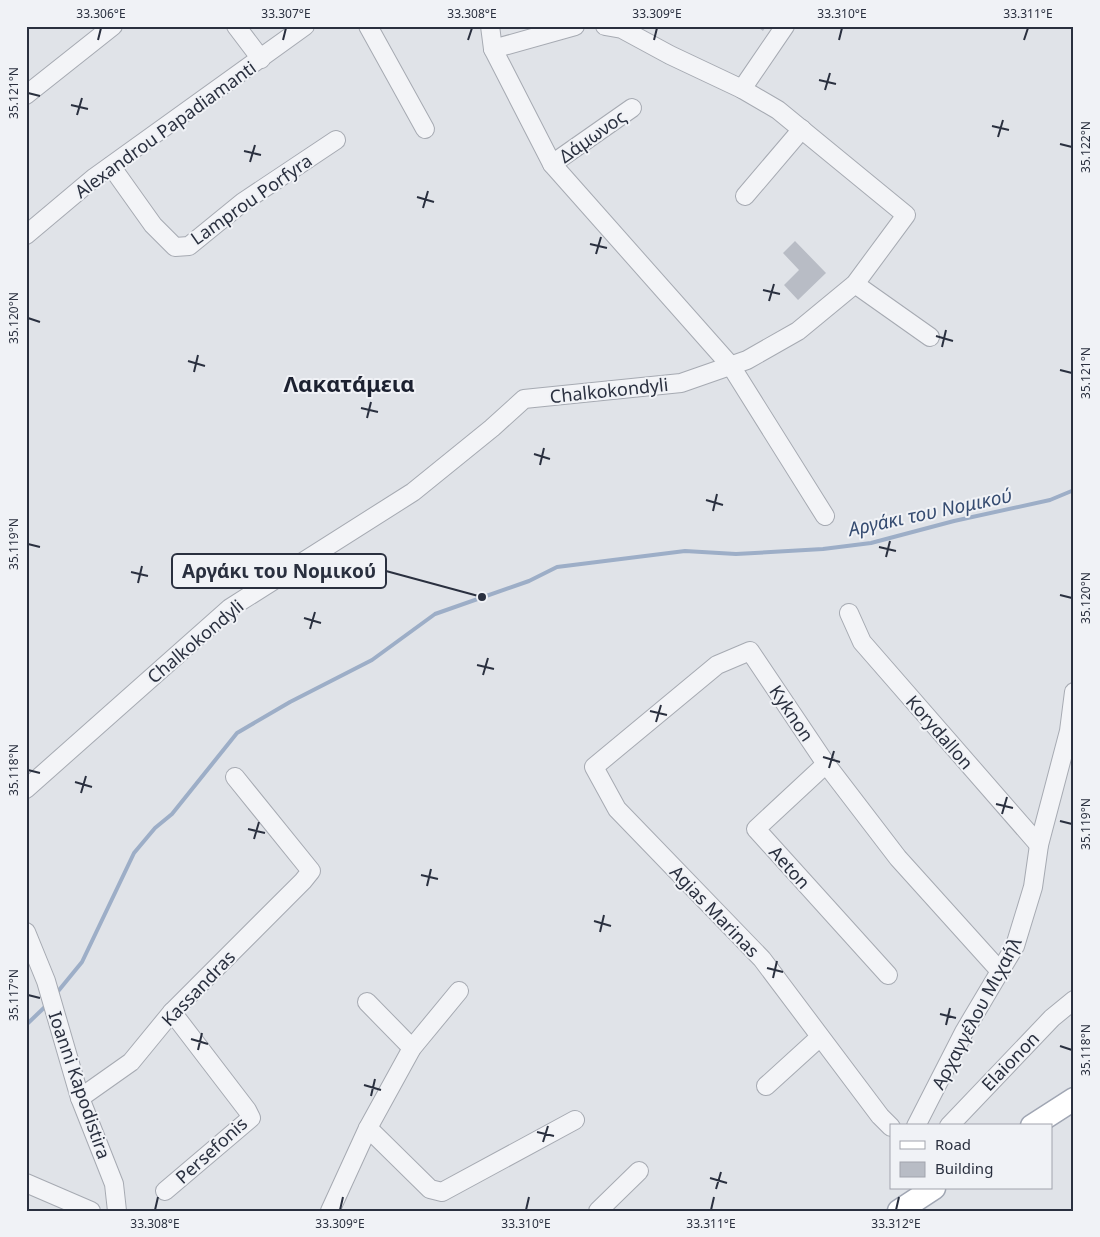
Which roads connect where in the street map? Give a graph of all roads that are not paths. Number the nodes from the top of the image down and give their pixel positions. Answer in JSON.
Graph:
{"nodes":[{"id":1,"x":113,"y":26,"type":"edge"},
{"id":2,"x":236,"y":26,"type":"edge"},
{"id":3,"x":305,"y":26,"type":"edge"},
{"id":4,"x":368,"y":26,"type":"edge"},
{"id":5,"x":490,"y":26,"type":"edge"},
{"id":6,"x":575,"y":26,"type":"edge"},
{"id":7,"x":605,"y":26,"type":"edge"},
{"id":8,"x":785,"y":26,"type":"edge"},
{"id":9,"x":494,"y":49,"type":"junction"},
{"id":10,"x":261,"y":59,"type":"junction"},
{"id":11,"x":742,"y":88,"type":"junction"},
{"id":12,"x":27,"y":92,"type":"edge"},
{"id":13,"x":632,"y":108,"type":"dead end"},
{"id":14,"x":425,"y":129,"type":"dead end"},
{"id":15,"x":802,"y":129,"type":"junction"},
{"id":16,"x":336,"y":140,"type":"dead end"},
{"id":17,"x":552,"y":164,"type":"junction"},
{"id":18,"x":111,"y":166,"type":"junction"},
{"id":19,"x":745,"y":196,"type":"dead end"},
{"id":20,"x":26,"y":235,"type":"edge"},
{"id":21,"x":855,"y":284,"type":"junction"},
{"id":22,"x":930,"y":337,"type":"dead end"},
{"id":23,"x":731,"y":366,"type":"junction"},
{"id":24,"x":825,"y":516,"type":"dead end"},
{"id":25,"x":849,"y":613,"type":"dead end"},
{"id":26,"x":1074,"y":692,"type":"edge"},
{"id":27,"x":1068,"y":761,"type":"edge"},
{"id":28,"x":826,"y":764,"type":"junction"},
{"id":29,"x":594,"y":767,"type":"joint"},
{"id":30,"x":235,"y":777,"type":"dead end"},
{"id":31,"x":26,"y":789,"type":"edge"},
{"id":32,"x":1039,"y":845,"type":"junction"},
{"id":33,"x":26,"y":932,"type":"edge"},
{"id":34,"x":999,"y":970,"type":"junction"},
{"id":35,"x":888,"y":975,"type":"dead end"},
{"id":36,"x":459,"y":991,"type":"dead end"},
{"id":37,"x":1074,"y":1000,"type":"edge"},
{"id":38,"x":367,"y":1002,"type":"dead end"},
{"id":39,"x":172,"y":1012,"type":"junction"},
{"id":40,"x":820,"y":1037,"type":"junction"},
{"id":41,"x":412,"y":1048,"type":"junction"},
{"id":42,"x":766,"y":1086,"type":"dead end"},
{"id":43,"x":80,"y":1098,"type":"junction"},
{"id":44,"x":1074,"y":1099,"type":"edge"},
{"id":45,"x":576,"y":1120,"type":"dead end"},
{"id":46,"x":917,"y":1124,"type":"edge"},
{"id":47,"x":951,"y":1124,"type":"edge"},
{"id":48,"x":1035,"y":1124,"type":"edge"},
{"id":49,"x":890,"y":1125,"type":"edge"},
{"id":50,"x":368,"y":1128,"type":"junction"},
{"id":51,"x":639,"y":1172,"type":"dead end"},
{"id":52,"x":26,"y":1183,"type":"edge"},
{"id":53,"x":929,"y":1190,"type":"edge"},
{"id":54,"x":165,"y":1191,"type":"dead end"},
{"id":55,"x":91,"y":1211,"type":"edge"},
{"id":56,"x":118,"y":1211,"type":"edge"},
{"id":57,"x":330,"y":1211,"type":"edge"},
{"id":58,"x":598,"y":1211,"type":"edge"},
{"id":59,"x":899,"y":1211,"type":"edge"}],
"edges":[{"from":1,"to":12,"type":"street"},
{"from":2,"to":10,"type":"street"},
{"from":3,"to":10,"type":"street","name":"Alexandrou Papadiamanti"},
{"from":4,"to":14,"type":"street"},
{"from":5,"to":9,"type":"street"},
{"from":6,"to":9,"type":"street"},
{"from":7,"to":11,"type":"street","name":"Chalkokondyli"},
{"from":8,"to":11,"type":"street"},
{"from":9,"to":17,"type":"street"},
{"from":10,"to":18,"type":"street","name":"Alexandrou Papadiamanti"},
{"from":11,"to":15,"type":"street","name":"Chalkokondyli"},
{"from":13,"to":17,"type":"street","name":"Δάμωνος"},
{"from":15,"to":19,"type":"street"},
{"from":15,"to":21,"type":"street","name":"Chalkokondyli"},
{"from":16,"to":18,"type":"street","name":"Lamprou Porfyra"},
{"from":17,"to":23,"type":"street"},
{"from":18,"to":20,"type":"street","name":"Alexandrou Papadiamanti"},
{"from":21,"to":22,"type":"street"},
{"from":21,"to":23,"type":"street","name":"Chalkokondyli"},
{"from":23,"to":24,"type":"street"},
{"from":23,"to":31,"type":"street","name":"Chalkokondyli"},
{"from":25,"to":32,"type":"street","name":"Korydallon"},
{"from":26,"to":27,"type":"street","name":"Αρχαγγέλου Μιχαήλ"},
{"from":27,"to":32,"type":"street","name":"Αρχαγγέλου Μιχαήλ"},
{"from":28,"to":29,"type":"street","name":"Kyknon"},
{"from":28,"to":34,"type":"street","name":"Kyknon"},
{"from":28,"to":35,"type":"street","name":"Aeton"},
{"from":29,"to":40,"type":"street","name":"Agias Marinas"},
{"from":30,"to":39,"type":"street","name":"Kassandras"},
{"from":32,"to":34,"type":"street","name":"Αρχαγγέλου Μιχαήλ"},
{"from":33,"to":43,"type":"street","name":"Ioanni Kapodistira"},
{"from":34,"to":46,"type":"street","name":"Αρχαγγέλου Μιχαήλ"},
{"from":36,"to":41,"type":"street"},
{"from":37,"to":47,"type":"street","name":"Elaionon"},
{"from":38,"to":41,"type":"street"},
{"from":39,"to":43,"type":"street","name":"Kassandras"},
{"from":39,"to":54,"type":"street","name":"Persefonis"},
{"from":40,"to":42,"type":"street"},
{"from":40,"to":49,"type":"street","name":"Agias Marinas"},
{"from":41,"to":50,"type":"street"},
{"from":43,"to":56,"type":"street","name":"Ioanni Kapodistira"},
{"from":44,"to":48,"type":"main road"},
{"from":45,"to":50,"type":"street"},
{"from":50,"to":57,"type":"street"},
{"from":51,"to":58,"type":"street"},
{"from":52,"to":55,"type":"street"},
{"from":53,"to":59,"type":"main road"}]}
